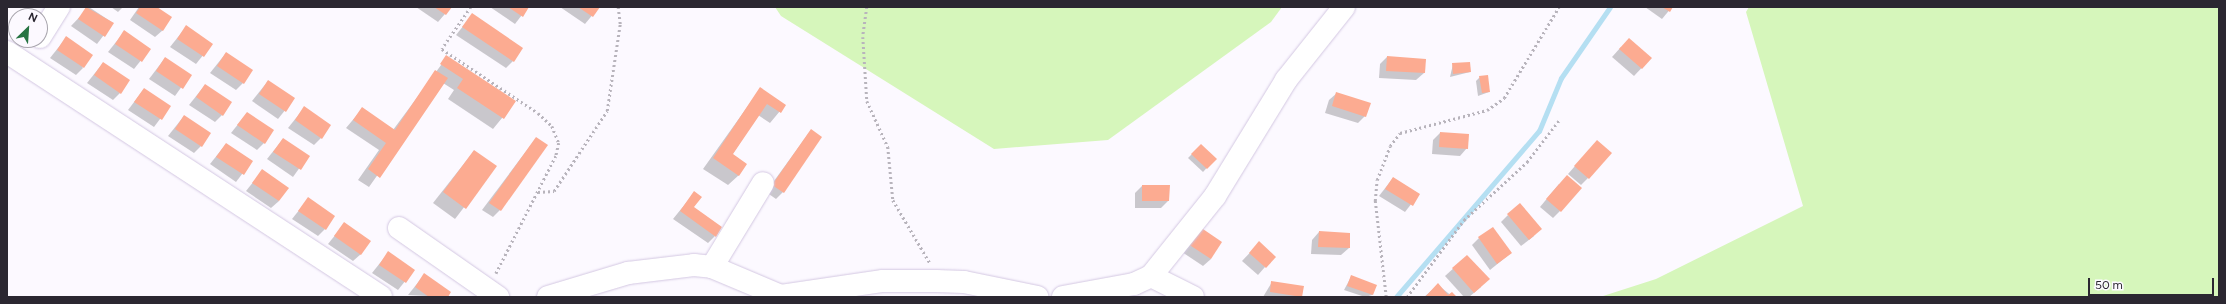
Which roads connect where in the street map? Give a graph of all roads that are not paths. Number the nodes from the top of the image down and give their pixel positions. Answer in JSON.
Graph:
{"nodes":[{"id":1,"x":58,"y":7,"type":"edge"},
{"id":2,"x":1344,"y":7,"type":"edge"},
{"id":3,"x":48,"y":24,"type":"edge"},
{"id":4,"x":34,"y":48,"type":"edge"},
{"id":5,"x":7,"y":52,"type":"edge"},
{"id":6,"x":27,"y":62,"type":"junction"},
{"id":7,"x":763,"y":183,"type":"dead end"},
{"id":8,"x":399,"y":228,"type":"dead end"},
{"id":9,"x":712,"y":267,"type":"junction"},
{"id":10,"x":1151,"y":276,"type":"junction"},
{"id":11,"x":493,"y":293,"type":"edge"},
{"id":12,"x":382,"y":297,"type":"edge"},
{"id":13,"x":548,"y":297,"type":"edge"},
{"id":14,"x":1037,"y":297,"type":"edge"},
{"id":15,"x":1062,"y":297,"type":"edge"},
{"id":16,"x":1193,"y":297,"type":"edge"}],
"edges":[{"from":1,"to":3,"type":"street"},
{"from":2,"to":10,"type":"street"},
{"from":4,"to":6,"type":"street"},
{"from":5,"to":6,"type":"street"},
{"from":6,"to":12,"type":"street"},
{"from":7,"to":9,"type":"street"},
{"from":8,"to":11,"type":"street"},
{"from":9,"to":13,"type":"street"},
{"from":9,"to":14,"type":"street"},
{"from":10,"to":15,"type":"street"},
{"from":10,"to":16,"type":"street"}]}
